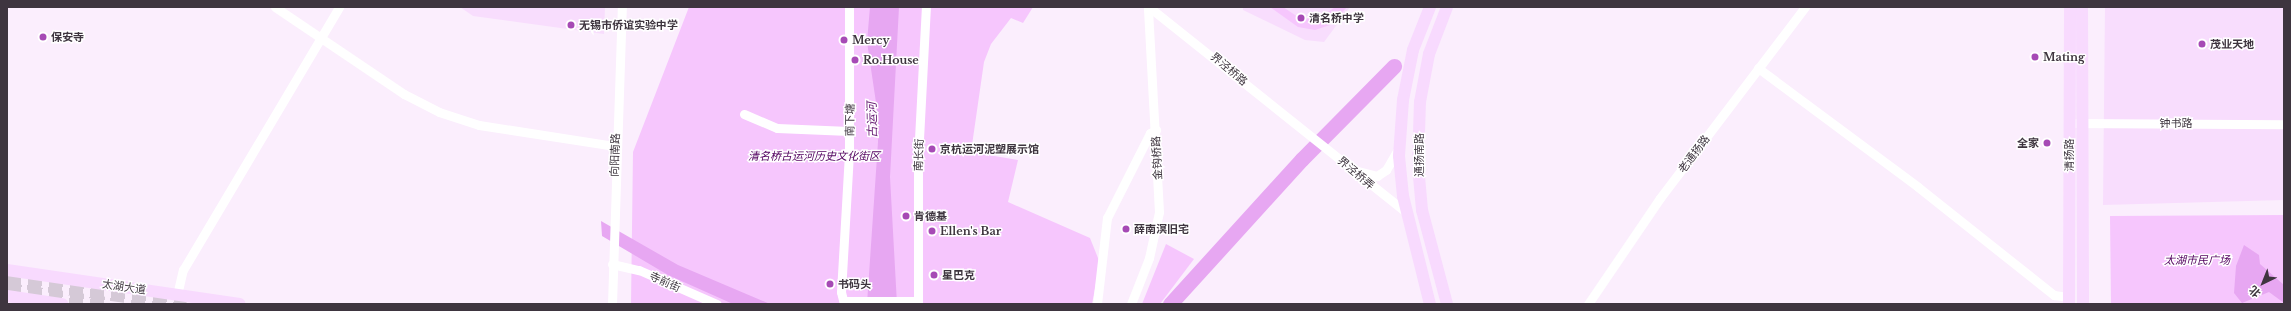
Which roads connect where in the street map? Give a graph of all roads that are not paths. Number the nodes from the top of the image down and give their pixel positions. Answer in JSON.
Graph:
{"nodes":[{"id":1,"x":275,"y":7,"type":"edge"},
{"id":2,"x":339,"y":7,"type":"edge"},
{"id":3,"x":622,"y":7,"type":"edge"},
{"id":4,"x":849,"y":7,"type":"edge"},
{"id":5,"x":926,"y":7,"type":"edge"},
{"id":6,"x":1149,"y":7,"type":"edge"},
{"id":7,"x":1430,"y":7,"type":"edge"},
{"id":8,"x":1447,"y":7,"type":"edge"},
{"id":9,"x":1805,"y":7,"type":"edge"},
{"id":10,"x":2070,"y":7,"type":"edge"},
{"id":11,"x":2082,"y":7,"type":"edge"},
{"id":12,"x":322,"y":38,"type":"junction"},
{"id":13,"x":1758,"y":68,"type":"junction"},
{"id":14,"x":744,"y":114,"type":"dead end"},
{"id":15,"x":2069,"y":123,"type":"junction"},
{"id":16,"x":2082,"y":123,"type":"junction"},
{"id":17,"x":2284,"y":124,"type":"edge"},
{"id":18,"x":1156,"y":130,"type":"junction"},
{"id":19,"x":850,"y":131,"type":"junction"},
{"id":20,"x":1307,"y":133,"type":"joint"},
{"id":21,"x":1400,"y":144,"type":"junction"},
{"id":22,"x":615,"y":146,"type":"junction"},
{"id":23,"x":1351,"y":168,"type":"junction"},
{"id":24,"x":1406,"y":212,"type":"junction"},
{"id":25,"x":613,"y":261,"type":"junction"},
{"id":26,"x":7,"y":270,"type":"edge"},
{"id":27,"x":177,"y":295,"type":"junction"},
{"id":28,"x":7,"y":296,"type":"edge"},
{"id":29,"x":2069,"y":301,"type":"edge"},
{"id":30,"x":918,"y":302,"type":"edge"},
{"id":31,"x":844,"y":303,"type":"edge"},
{"id":32,"x":62,"y":304,"type":"edge"},
{"id":33,"x":240,"y":304,"type":"edge"},
{"id":34,"x":612,"y":304,"type":"edge"},
{"id":35,"x":717,"y":304,"type":"edge"},
{"id":36,"x":1097,"y":304,"type":"edge"},
{"id":37,"x":1131,"y":304,"type":"edge"},
{"id":38,"x":1430,"y":304,"type":"edge"},
{"id":39,"x":1447,"y":304,"type":"edge"},
{"id":40,"x":1588,"y":304,"type":"edge"},
{"id":41,"x":2083,"y":304,"type":"edge"}],
"edges":[{"from":1,"to":12,"type":"street"},
{"from":2,"to":12,"type":"street"},
{"from":3,"to":22,"type":"street","name":"向阳南路"},
{"from":4,"to":19,"type":"street","name":"南下塘"},
{"from":5,"to":30,"type":"street","name":"南长街"},
{"from":6,"to":18,"type":"street","name":"金钩桥路"},
{"from":6,"to":20,"type":"street","name":"界泾桥路"},
{"from":7,"to":21,"type":"main road","name":"通扬南路"},
{"from":8,"to":39,"type":"main road","name":"通扬南路"},
{"from":9,"to":13,"type":"street","name":"老通扬路"},
{"from":10,"to":15,"type":"main road","name":"清扬路"},
{"from":11,"to":16,"type":"main road","name":"清扬路"},
{"from":12,"to":22,"type":"street"},
{"from":12,"to":27,"type":"street"},
{"from":13,"to":29,"type":"street"},
{"from":13,"to":40,"type":"street","name":"老通扬路"},
{"from":14,"to":19,"type":"street"},
{"from":15,"to":16,"type":"street","name":"钟书路"},
{"from":15,"to":29,"type":"main road","name":"清扬路"},
{"from":16,"to":17,"type":"street","name":"钟书路"},
{"from":16,"to":41,"type":"main road","name":"清扬路"},
{"from":18,"to":36,"type":"street"},
{"from":18,"to":37,"type":"street","name":"金钩桥路"},
{"from":19,"to":31,"type":"street","name":"南下塘"},
{"from":20,"to":23,"type":"street","name":"界泾桥弄"},
{"from":21,"to":23,"type":"street"},
{"from":21,"to":24,"type":"main road","name":"通扬南路"},
{"from":22,"to":25,"type":"street","name":"向阳南路"},
{"from":23,"to":24,"type":"street","name":"界泾桥弄"},
{"from":24,"to":38,"type":"main road","name":"通扬南路"},
{"from":25,"to":34,"type":"street","name":"向阳南路"},
{"from":25,"to":35,"type":"street","name":"寺前街"},
{"from":26,"to":27,"type":"main road","name":"太湖大道"},
{"from":27,"to":33,"type":"main road","name":"太湖大道"},
{"from":28,"to":32,"type":"main road"},
{"from":30,"to":31,"type":"street"}]}
